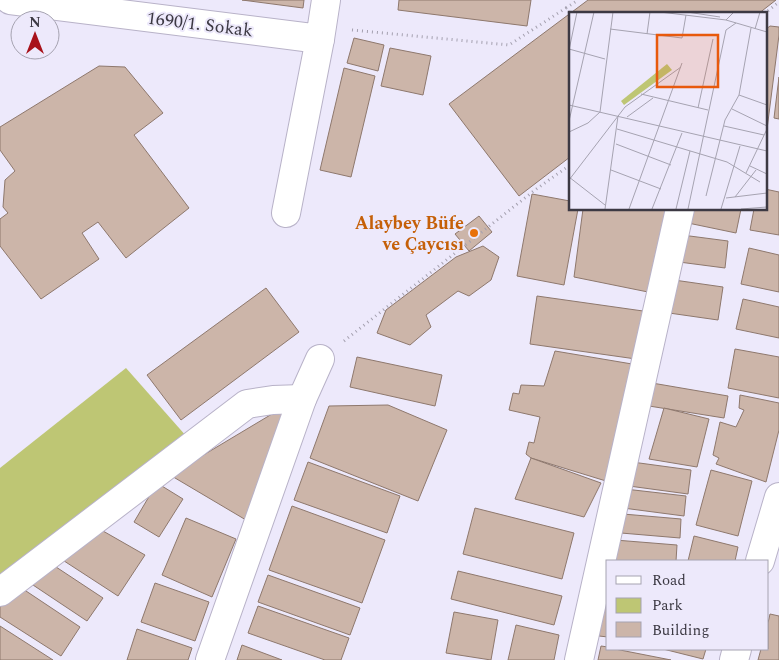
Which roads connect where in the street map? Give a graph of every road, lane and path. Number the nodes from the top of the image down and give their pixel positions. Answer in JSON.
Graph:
{"nodes":[{"id":1,"x":10,"y":0,"type":"edge"},
{"id":2,"x":326,"y":0,"type":"edge"},
{"id":3,"x":578,"y":0,"type":"edge"},
{"id":4,"x":779,"y":2,"type":"edge"},
{"id":5,"x":566,"y":8,"type":"junction"},
{"id":6,"x":569,"y":12,"type":"edge"},
{"id":7,"x":766,"y":12,"type":"edge"},
{"id":8,"x":348,"y":30,"type":"dead end"},
{"id":9,"x":320,"y":39,"type":"junction"},
{"id":10,"x":569,"y":166,"type":"edge"},
{"id":11,"x":680,"y":210,"type":"edge"},
{"id":12,"x":286,"y":214,"type":"dead end"},
{"id":13,"x":320,"y":359,"type":"joint"},
{"id":14,"x":302,"y":399,"type":"junction"},
{"id":15,"x":779,"y":497,"type":"edge"},
{"id":16,"x":760,"y":560,"type":"edge"},
{"id":17,"x":0,"y":592,"type":"edge"},
{"id":18,"x":210,"y":660,"type":"edge"},
{"id":19,"x":580,"y":660,"type":"edge"}],
"edges":[{"from":1,"to":9,"type":"street","name":"1690/1. Sokak"},
{"from":2,"to":9,"type":"street"},
{"from":3,"to":5,"type":"path"},
{"from":4,"to":7,"type":"path"},
{"from":5,"to":6,"type":"path"},
{"from":5,"to":8,"type":"path"},
{"from":9,"to":12,"type":"street"},
{"from":10,"to":13,"type":"path"},
{"from":11,"to":19,"type":"street"},
{"from":13,"to":14,"type":"street"},
{"from":14,"to":17,"type":"street"},
{"from":14,"to":18,"type":"street"},
{"from":15,"to":16,"type":"street"}]}
